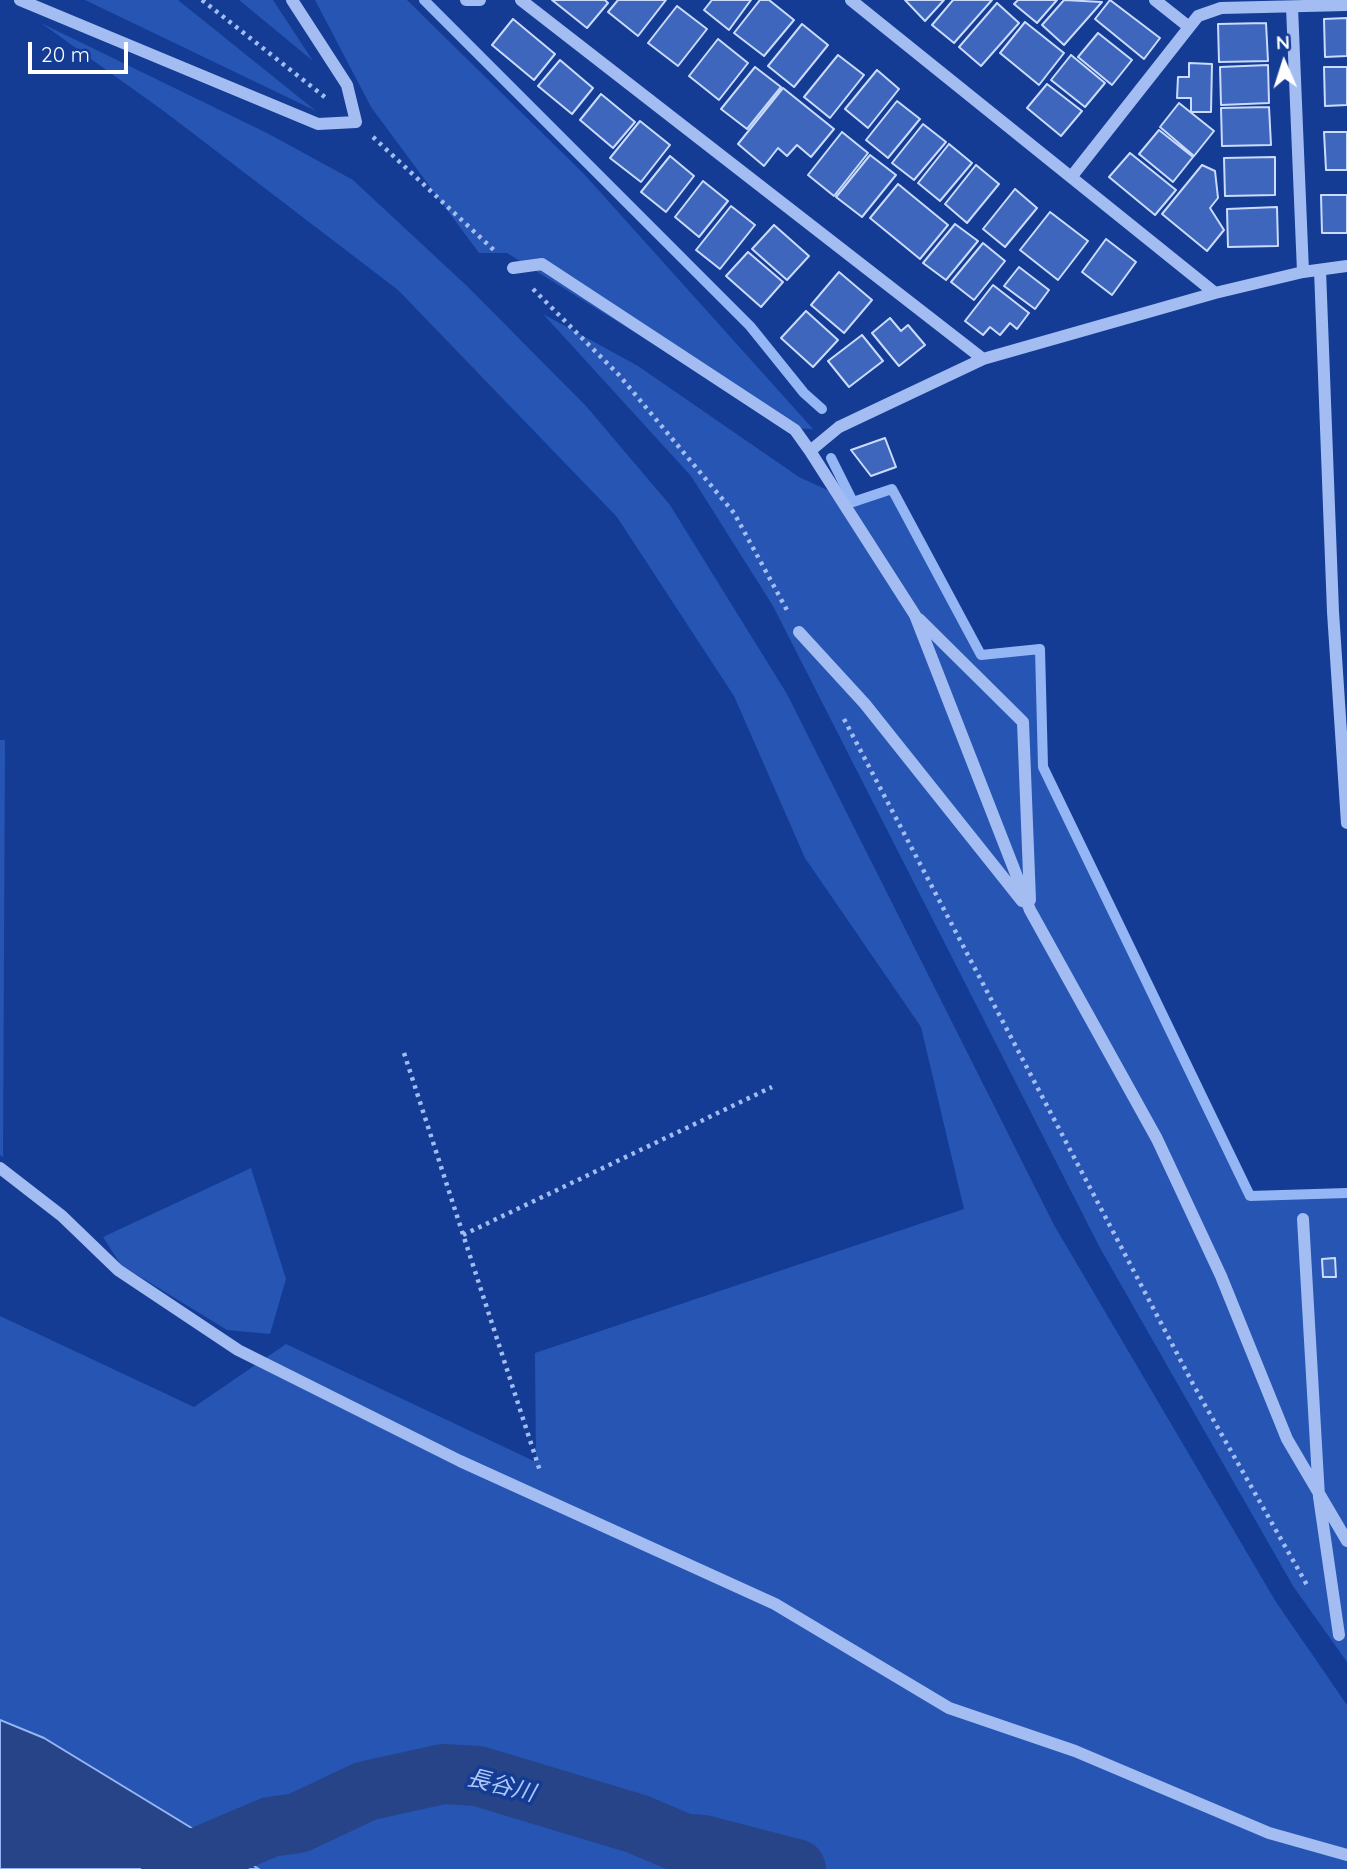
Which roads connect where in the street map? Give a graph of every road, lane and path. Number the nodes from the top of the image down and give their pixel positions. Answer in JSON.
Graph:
{"nodes":[{"id":1,"x":20,"y":0,"type":"edge"},
{"id":2,"x":202,"y":0,"type":"edge"},
{"id":3,"x":292,"y":0,"type":"edge"},
{"id":4,"x":466,"y":0,"type":"edge"},
{"id":5,"x":480,"y":0,"type":"edge"},
{"id":6,"x":522,"y":0,"type":"edge"},
{"id":7,"x":851,"y":0,"type":"edge"},
{"id":8,"x":1155,"y":0,"type":"edge"},
{"id":9,"x":1196,"y":0,"type":"edge"},
{"id":10,"x":1347,"y":5,"type":"edge"},
{"id":11,"x":1292,"y":7,"type":"junction"},
{"id":12,"x":1198,"y":16,"type":"junction"},
{"id":13,"x":1189,"y":27,"type":"junction"},
{"id":14,"x":356,"y":122,"type":"junction"},
{"id":15,"x":1072,"y":176,"type":"junction"},
{"id":16,"x":1347,"y":266,"type":"edge"},
{"id":17,"x":513,"y":268,"type":"junction"},
{"id":18,"x":1320,"y":270,"type":"junction"},
{"id":19,"x":1303,"y":272,"type":"junction"},
{"id":20,"x":1214,"y":293,"type":"junction"},
{"id":21,"x":983,"y":359,"type":"junction"},
{"id":22,"x":810,"y":451,"type":"junction"},
{"id":23,"x":915,"y":615,"type":"junction"},
{"id":24,"x":799,"y":632,"type":"joint"},
{"id":25,"x":837,"y":706,"type":"dead end"},
{"id":26,"x":1347,"y":823,"type":"edge"},
{"id":27,"x":1030,"y":911,"type":"junction"},
{"id":28,"x":404,"y":1053,"type":"dead end"},
{"id":29,"x":772,"y":1087,"type":"dead end"},
{"id":30,"x":0,"y":1168,"type":"edge"},
{"id":31,"x":1303,"y":1219,"type":"dead end"},
{"id":32,"x":463,"y":1235,"type":"junction"},
{"id":33,"x":1319,"y":1497,"type":"junction"},
{"id":34,"x":550,"y":1502,"type":"junction"},
{"id":35,"x":1347,"y":1541,"type":"edge"},
{"id":36,"x":1312,"y":1592,"type":"dead end"},
{"id":37,"x":1339,"y":1635,"type":"dead end"},
{"id":38,"x":1347,"y":1855,"type":"edge"}],
"edges":[{"from":1,"to":14,"type":"street"},
{"from":2,"to":14,"type":"path"},
{"from":3,"to":14,"type":"street"},
{"from":4,"to":5,"type":"street"},
{"from":6,"to":21,"type":"street"},
{"from":7,"to":15,"type":"street"},
{"from":8,"to":13,"type":"street"},
{"from":9,"to":12,"type":"street"},
{"from":10,"to":11,"type":"street"},
{"from":11,"to":12,"type":"street"},
{"from":11,"to":19,"type":"street"},
{"from":12,"to":13,"type":"street"},
{"from":13,"to":15,"type":"street"},
{"from":14,"to":17,"type":"path"},
{"from":15,"to":20,"type":"street"},
{"from":16,"to":18,"type":"street"},
{"from":17,"to":22,"type":"street"},
{"from":17,"to":24,"type":"path"},
{"from":18,"to":19,"type":"street"},
{"from":18,"to":26,"type":"street"},
{"from":19,"to":20,"type":"street"},
{"from":20,"to":21,"type":"street"},
{"from":21,"to":22,"type":"street"},
{"from":22,"to":23,"type":"street"},
{"from":23,"to":27,"type":"street"},
{"from":23,"to":27,"type":"street"},
{"from":24,"to":27,"type":"street"},
{"from":25,"to":36,"type":"path"},
{"from":27,"to":33,"type":"street"},
{"from":28,"to":32,"type":"path"},
{"from":29,"to":32,"type":"path"},
{"from":30,"to":34,"type":"street"},
{"from":31,"to":33,"type":"street"},
{"from":32,"to":34,"type":"path"},
{"from":33,"to":35,"type":"street"},
{"from":33,"to":37,"type":"street"},
{"from":34,"to":38,"type":"street"}]}
